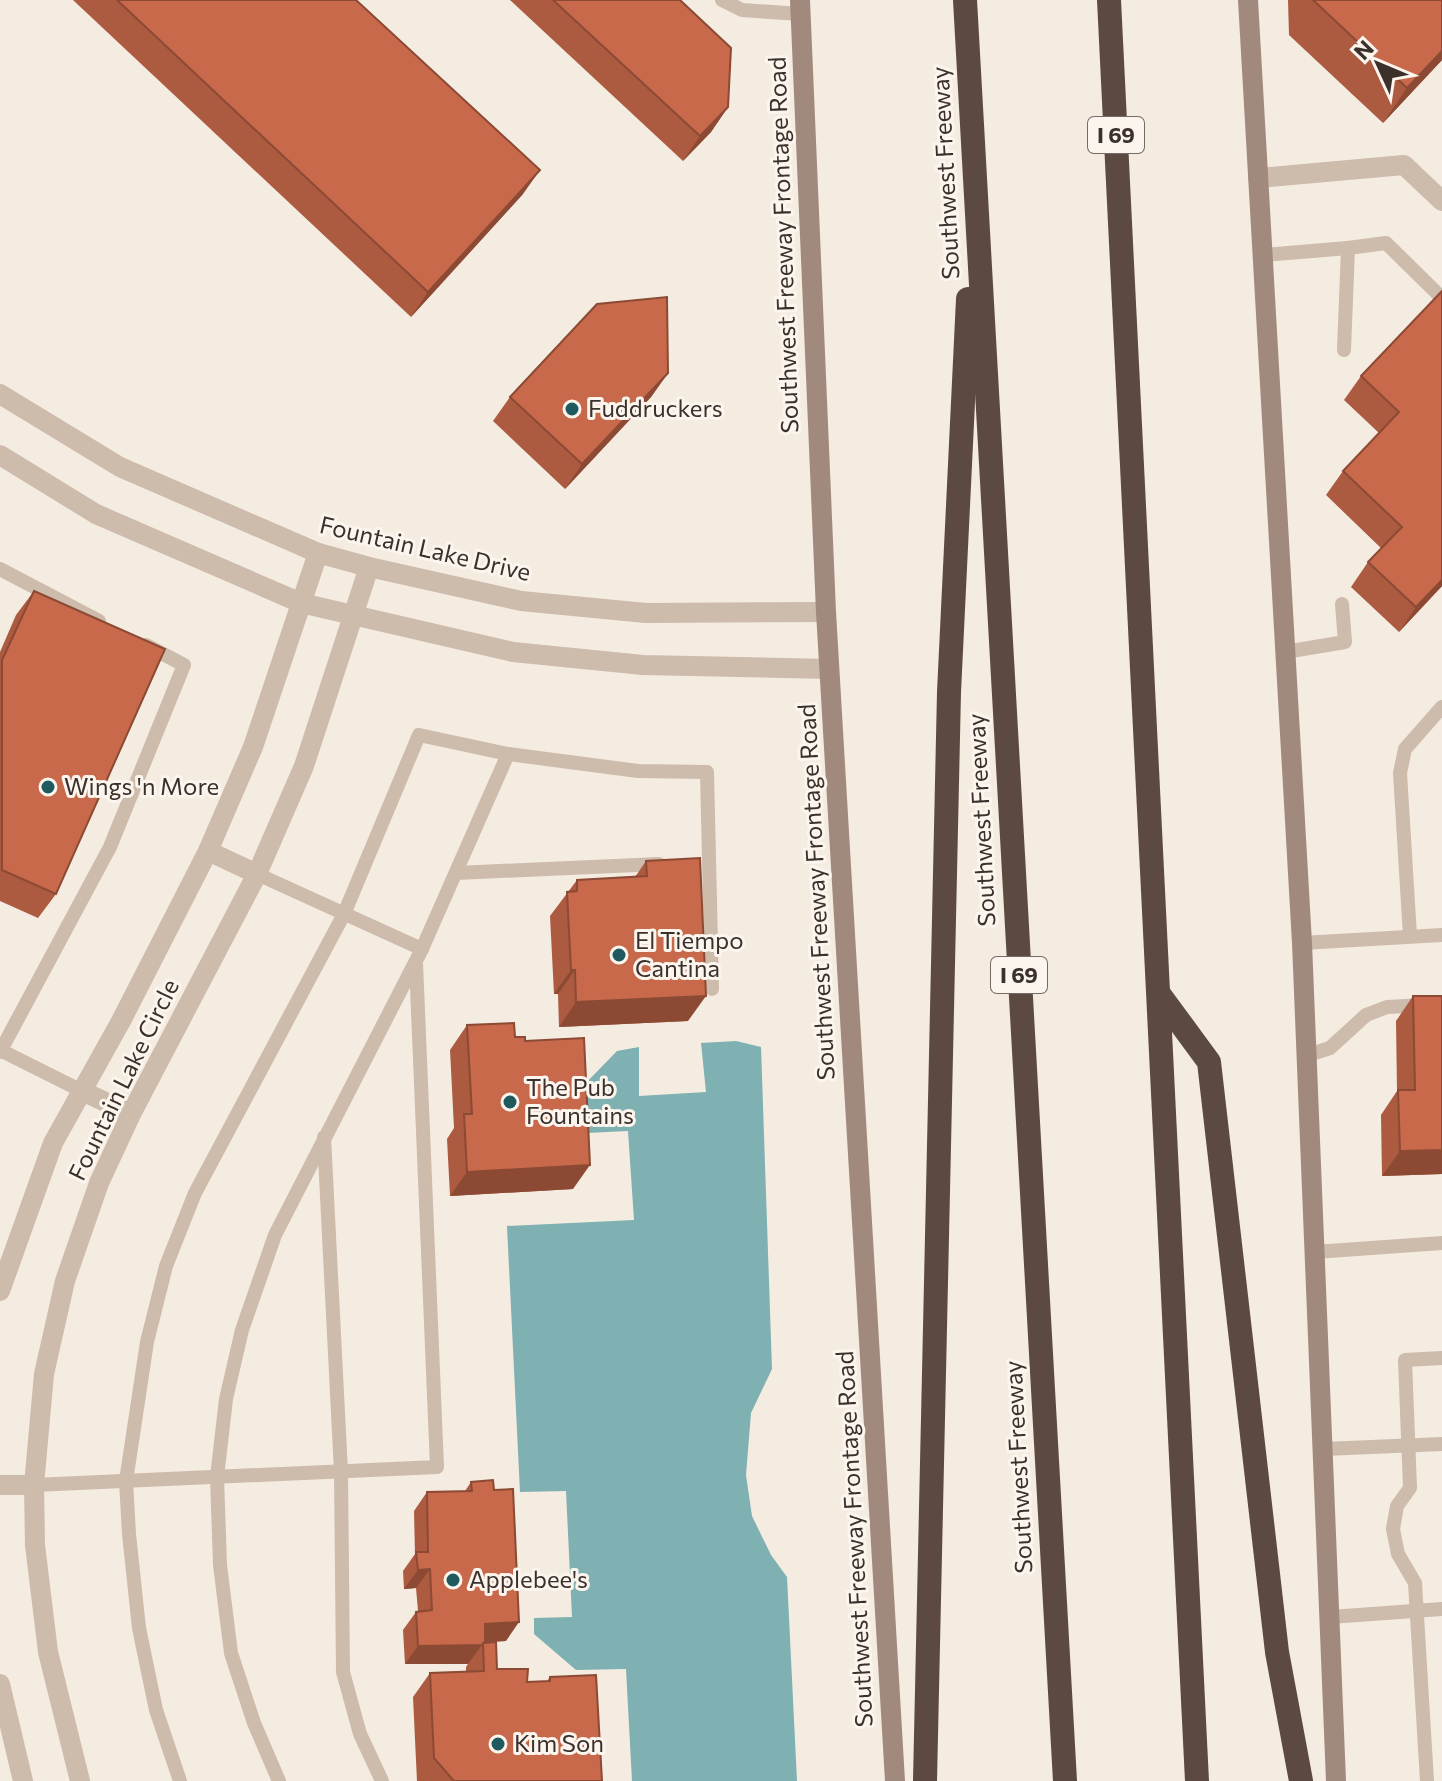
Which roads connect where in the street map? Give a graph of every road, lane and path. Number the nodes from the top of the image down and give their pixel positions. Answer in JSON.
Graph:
{"nodes":[{"id":1,"x":722,"y":0,"type":"edge"},
{"id":2,"x":965,"y":0,"type":"edge"},
{"id":3,"x":1109,"y":0,"type":"edge"},
{"id":4,"x":1248,"y":0,"type":"edge"},
{"id":5,"x":800,"y":7,"type":"edge"},
{"id":6,"x":974,"y":169,"type":"junction"},
{"id":7,"x":1258,"y":178,"type":"junction"},
{"id":8,"x":1442,"y":201,"type":"edge"},
{"id":9,"x":1348,"y":248,"type":"junction"},
{"id":10,"x":1263,"y":255,"type":"junction"},
{"id":11,"x":1442,"y":298,"type":"edge"},
{"id":12,"x":1344,"y":350,"type":"dead end"},
{"id":13,"x":0,"y":394,"type":"edge"},
{"id":14,"x":0,"y":455,"type":"edge"},
{"id":15,"x":318,"y":553,"type":"junction"},
{"id":16,"x":369,"y":567,"type":"junction"},
{"id":17,"x":0,"y":569,"type":"edge"},
{"id":18,"x":301,"y":603,"type":"junction"},
{"id":19,"x":1342,"y":604,"type":"dead end"},
{"id":20,"x":826,"y":612,"type":"junction"},
{"id":21,"x":355,"y":615,"type":"junction"},
{"id":22,"x":113,"y":628,"type":"edge"},
{"id":23,"x":127,"y":636,"type":"edge"},
{"id":24,"x":1285,"y":652,"type":"junction"},
{"id":25,"x":829,"y":669,"type":"junction"},
{"id":26,"x":1442,"y":707,"type":"edge"},
{"id":27,"x":508,"y":754,"type":"junction"},
{"id":28,"x":208,"y":851,"type":"junction"},
{"id":29,"x":709,"y":862,"type":"junction"},
{"id":30,"x":678,"y":863,"type":"edge"},
{"id":31,"x":693,"y":863,"type":"edge"},
{"id":32,"x":456,"y":873,"type":"junction"},
{"id":33,"x":257,"y":874,"type":"junction"},
{"id":34,"x":344,"y":914,"type":"junction"},
{"id":35,"x":1442,"y":935,"type":"edge"},
{"id":36,"x":1410,"y":936,"type":"junction"},
{"id":37,"x":1302,"y":943,"type":"junction"},
{"id":38,"x":419,"y":954,"type":"junction"},
{"id":39,"x":712,"y":989,"type":"dead end"},
{"id":40,"x":1159,"y":994,"type":"junction"},
{"id":41,"x":1442,"y":1004,"type":"edge"},
{"id":42,"x":0,"y":1051,"type":"edge"},
{"id":43,"x":1305,"y":1056,"type":"junction"},
{"id":44,"x":82,"y":1091,"type":"junction"},
{"id":45,"x":131,"y":1114,"type":"junction"},
{"id":46,"x":324,"y":1136,"type":"junction"},
{"id":47,"x":1442,"y":1243,"type":"edge"},
{"id":48,"x":1315,"y":1252,"type":"junction"},
{"id":49,"x":0,"y":1291,"type":"edge"},
{"id":50,"x":1442,"y":1358,"type":"edge"},
{"id":51,"x":1442,"y":1444,"type":"edge"},
{"id":52,"x":1410,"y":1445,"type":"junction"},
{"id":53,"x":1324,"y":1449,"type":"junction"},
{"id":54,"x":341,"y":1472,"type":"junction"},
{"id":55,"x":217,"y":1477,"type":"junction"},
{"id":56,"x":126,"y":1481,"type":"junction"},
{"id":57,"x":0,"y":1485,"type":"edge"},
{"id":58,"x":34,"y":1485,"type":"junction"},
{"id":59,"x":1442,"y":1609,"type":"edge"},
{"id":60,"x":1418,"y":1610,"type":"junction"},
{"id":61,"x":1330,"y":1617,"type":"junction"},
{"id":62,"x":0,"y":1684,"type":"edge"},
{"id":63,"x":23,"y":1781,"type":"edge"},
{"id":64,"x":80,"y":1781,"type":"edge"},
{"id":65,"x":180,"y":1781,"type":"edge"},
{"id":66,"x":279,"y":1781,"type":"edge"},
{"id":67,"x":382,"y":1781,"type":"edge"},
{"id":68,"x":895,"y":1781,"type":"edge"},
{"id":69,"x":925,"y":1781,"type":"edge"},
{"id":70,"x":1065,"y":1781,"type":"edge"},
{"id":71,"x":1197,"y":1781,"type":"edge"},
{"id":72,"x":1301,"y":1781,"type":"edge"},
{"id":73,"x":1336,"y":1781,"type":"edge"},
{"id":74,"x":1427,"y":1781,"type":"edge"}],
"edges":[{"from":1,"to":5,"type":"lane"},
{"from":2,"to":6,"type":"highway","name":"Southwest Freeway","number":"I 69"},
{"from":3,"to":40,"type":"highway","number":"I 69"},
{"from":4,"to":7,"type":"main road"},
{"from":5,"to":20,"type":"main road","name":"Southwest Freeway Frontage Road"},
{"from":6,"to":69,"type":"highway"},
{"from":6,"to":70,"type":"highway","name":"Southwest Freeway","number":"I 69"},
{"from":7,"to":8,"type":"street"},
{"from":7,"to":10,"type":"main road"},
{"from":9,"to":10,"type":"lane"},
{"from":9,"to":11,"type":"lane"},
{"from":9,"to":12,"type":"lane"},
{"from":10,"to":24,"type":"main road"},
{"from":13,"to":15,"type":"street","name":"Fountain Lake Drive"},
{"from":14,"to":18,"type":"street"},
{"from":15,"to":16,"type":"street","name":"Fountain Lake Drive"},
{"from":15,"to":18,"type":"street","name":"Fountain Lake Circle"},
{"from":16,"to":20,"type":"street","name":"Fountain Lake Drive"},
{"from":16,"to":21,"type":"street","name":"Fountain Lake Circle"},
{"from":17,"to":22,"type":"lane"},
{"from":18,"to":21,"type":"street"},
{"from":18,"to":28,"type":"street","name":"Fountain Lake Circle"},
{"from":19,"to":24,"type":"lane"},
{"from":20,"to":25,"type":"main road","name":"Southwest Freeway Frontage Road"},
{"from":21,"to":25,"type":"street"},
{"from":21,"to":33,"type":"street","name":"Fountain Lake Circle"},
{"from":23,"to":42,"type":"lane"},
{"from":24,"to":37,"type":"main road"},
{"from":25,"to":68,"type":"main road","name":"Southwest Freeway Frontage Road"},
{"from":26,"to":36,"type":"lane"},
{"from":27,"to":29,"type":"lane"},
{"from":27,"to":32,"type":"lane"},
{"from":27,"to":34,"type":"lane"},
{"from":28,"to":33,"type":"street"},
{"from":28,"to":44,"type":"street","name":"Fountain Lake Circle"},
{"from":29,"to":31,"type":"lane"},
{"from":29,"to":39,"type":"lane"},
{"from":30,"to":32,"type":"lane"},
{"from":32,"to":38,"type":"lane"},
{"from":33,"to":34,"type":"lane"},
{"from":33,"to":45,"type":"street","name":"Fountain Lake Circle"},
{"from":34,"to":38,"type":"lane"},
{"from":34,"to":56,"type":"lane"},
{"from":35,"to":36,"type":"lane"},
{"from":36,"to":37,"type":"lane"},
{"from":37,"to":43,"type":"main road"},
{"from":38,"to":46,"type":"lane"},
{"from":38,"to":54,"type":"lane"},
{"from":40,"to":71,"type":"highway","number":"I 69"},
{"from":40,"to":72,"type":"highway"},
{"from":41,"to":43,"type":"lane"},
{"from":42,"to":44,"type":"lane"},
{"from":43,"to":48,"type":"main road"},
{"from":44,"to":45,"type":"street"},
{"from":44,"to":49,"type":"street","name":"Fountain Lake Circle"},
{"from":45,"to":58,"type":"street","name":"Fountain Lake Circle"},
{"from":46,"to":54,"type":"lane"},
{"from":46,"to":55,"type":"lane"},
{"from":47,"to":48,"type":"lane"},
{"from":48,"to":53,"type":"main road"},
{"from":50,"to":52,"type":"lane"},
{"from":51,"to":52,"type":"lane"},
{"from":52,"to":53,"type":"lane"},
{"from":52,"to":60,"type":"lane"},
{"from":53,"to":61,"type":"main road"},
{"from":54,"to":55,"type":"lane"},
{"from":54,"to":67,"type":"lane"},
{"from":55,"to":56,"type":"lane"},
{"from":55,"to":66,"type":"lane"},
{"from":56,"to":58,"type":"lane"},
{"from":56,"to":65,"type":"lane"},
{"from":57,"to":58,"type":"street"},
{"from":58,"to":64,"type":"street","name":"Fountain Lake Circle"},
{"from":59,"to":60,"type":"lane"},
{"from":60,"to":61,"type":"lane"},
{"from":60,"to":74,"type":"lane"},
{"from":61,"to":73,"type":"main road"},
{"from":62,"to":63,"type":"street"}]}
